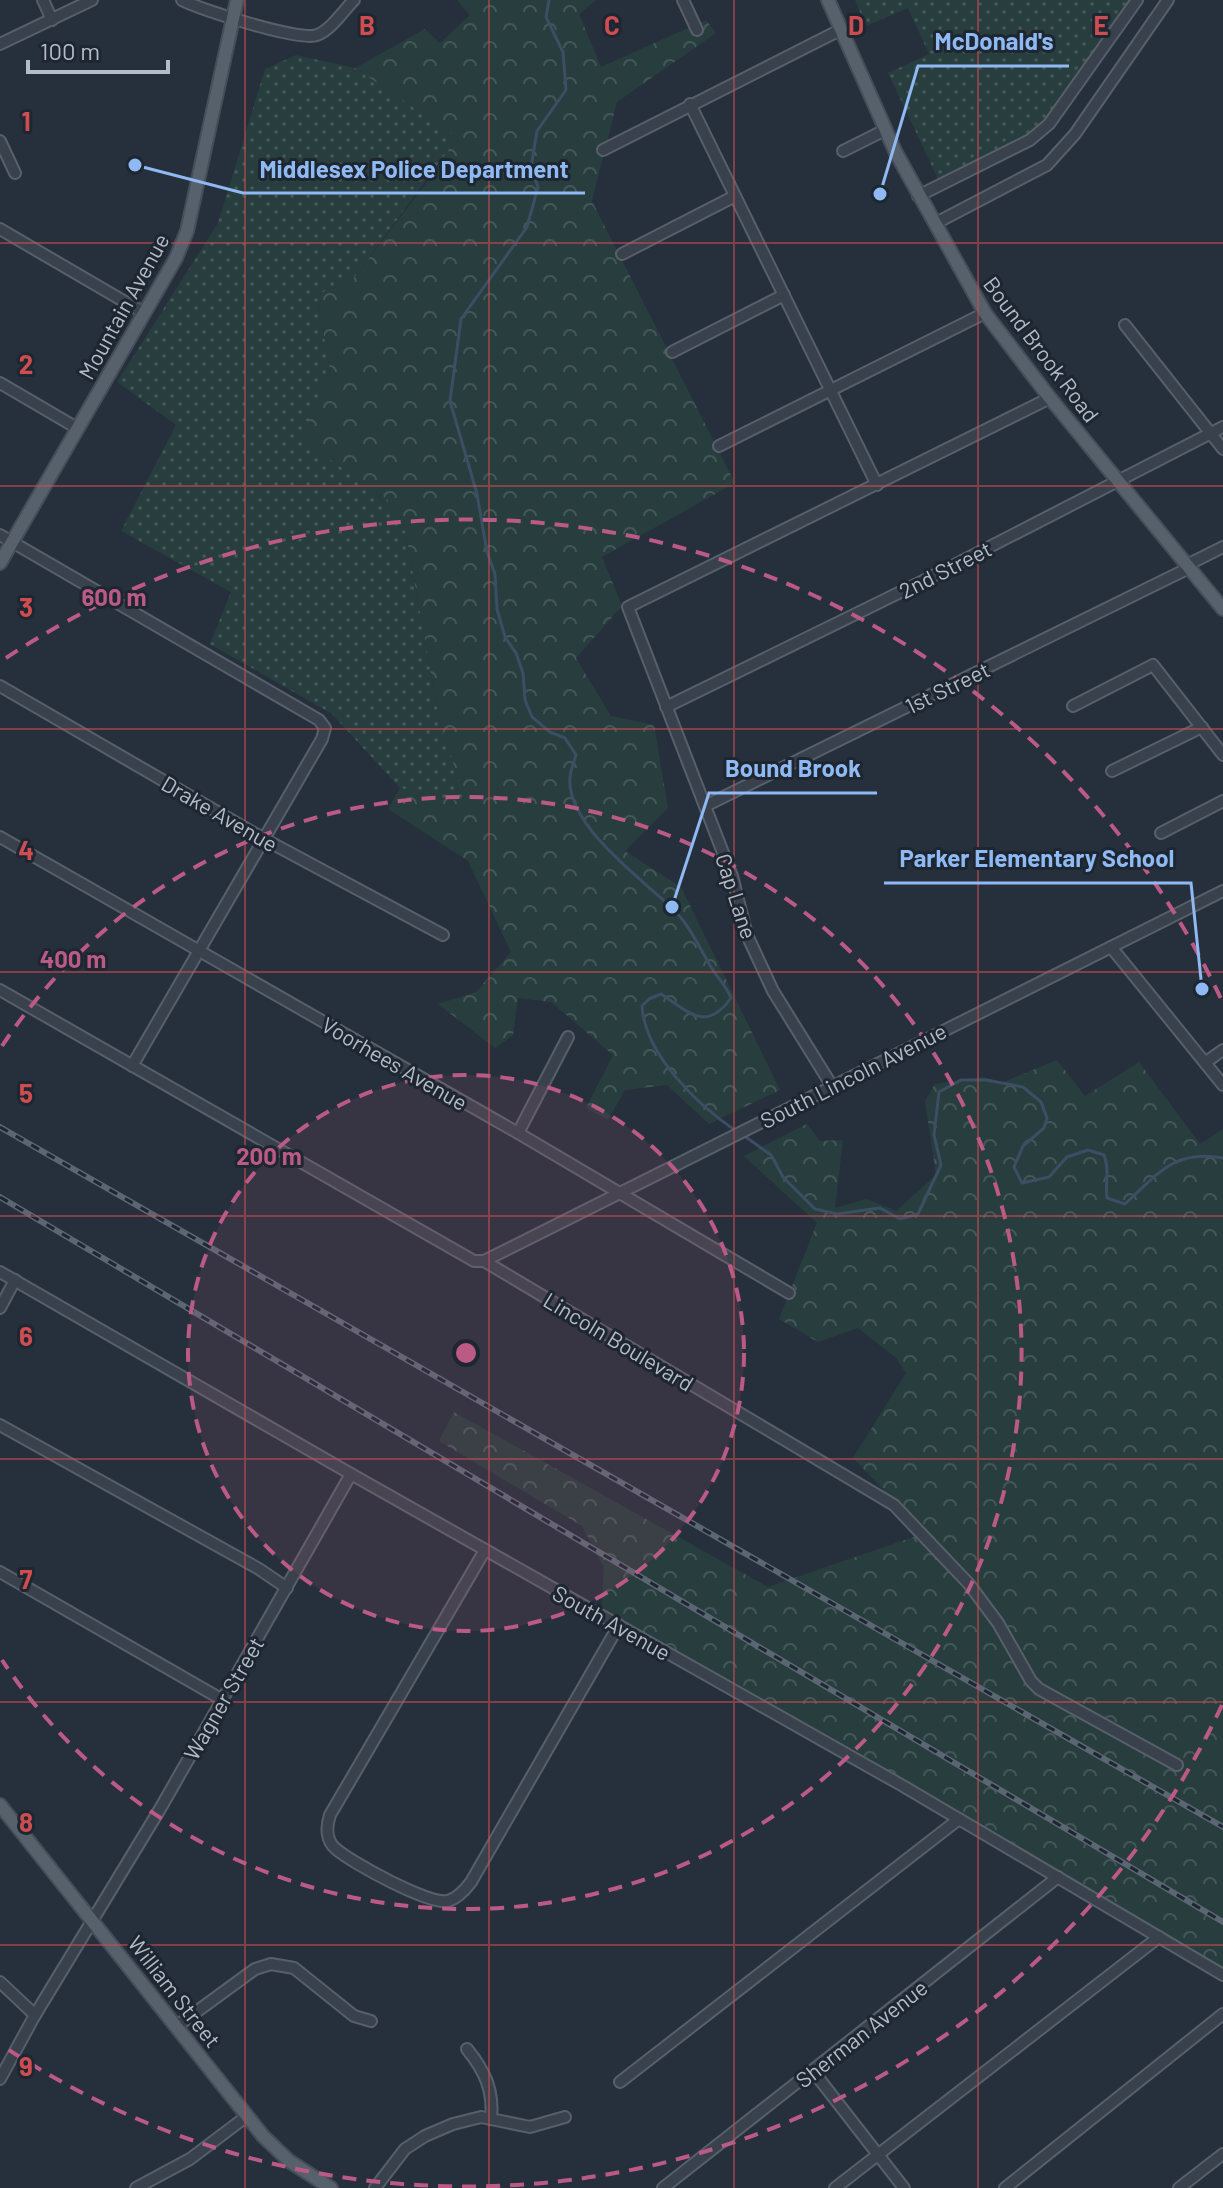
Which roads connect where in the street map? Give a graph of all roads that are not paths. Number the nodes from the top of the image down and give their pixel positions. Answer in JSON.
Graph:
{"nodes":[{"id":1,"x":43,"y":0,"type":"edge"},
{"id":2,"x":92,"y":0,"type":"edge"},
{"id":3,"x":182,"y":0,"type":"edge"},
{"id":4,"x":237,"y":0,"type":"edge"},
{"id":5,"x":354,"y":0,"type":"edge"},
{"id":6,"x":683,"y":0,"type":"edge"},
{"id":7,"x":828,"y":0,"type":"edge"},
{"id":8,"x":1137,"y":0,"type":"edge"},
{"id":9,"x":1168,"y":0,"type":"edge"},
{"id":10,"x":233,"y":18,"type":"junction"},
{"id":11,"x":52,"y":20,"type":"junction"},
{"id":12,"x":697,"y":30,"type":"dead end"},
{"id":13,"x":840,"y":30,"type":"junction"},
{"id":14,"x":0,"y":44,"type":"edge"},
{"id":15,"x":690,"y":104,"type":"junction"},
{"id":16,"x":885,"y":130,"type":"junction"},
{"id":17,"x":0,"y":141,"type":"edge"},
{"id":18,"x":603,"y":150,"type":"dead end"},
{"id":19,"x":843,"y":151,"type":"dead end"},
{"id":20,"x":15,"y":173,"type":"dead end"},
{"id":21,"x":735,"y":196,"type":"junction"},
{"id":22,"x":918,"y":196,"type":"junction"},
{"id":23,"x":936,"y":223,"type":"junction"},
{"id":24,"x":0,"y":229,"type":"edge"},
{"id":25,"x":622,"y":254,"type":"dead end"},
{"id":26,"x":784,"y":295,"type":"junction"},
{"id":27,"x":144,"y":313,"type":"junction"},
{"id":28,"x":985,"y":313,"type":"junction"},
{"id":29,"x":1125,"y":325,"type":"dead end"},
{"id":30,"x":672,"y":352,"type":"dead end"},
{"id":31,"x":0,"y":383,"type":"edge"},
{"id":32,"x":831,"y":390,"type":"junction"},
{"id":33,"x":1050,"y":398,"type":"junction"},
{"id":34,"x":1223,"y":427,"type":"edge"},
{"id":35,"x":77,"y":428,"type":"junction"},
{"id":36,"x":1210,"y":433,"type":"junction"},
{"id":37,"x":719,"y":446,"type":"dead end"},
{"id":38,"x":1223,"y":449,"type":"edge"},
{"id":39,"x":1119,"y":482,"type":"junction"},
{"id":40,"x":877,"y":485,"type":"junction"},
{"id":41,"x":6,"y":539,"type":"edge"},
{"id":42,"x":1223,"y":547,"type":"edge"},
{"id":43,"x":0,"y":563,"type":"edge"},
{"id":44,"x":1188,"y":566,"type":"junction"},
{"id":45,"x":1223,"y":609,"type":"edge"},
{"id":46,"x":0,"y":686,"type":"edge"},
{"id":47,"x":1073,"y":706,"type":"dead end"},
{"id":48,"x":666,"y":707,"type":"junction"},
{"id":49,"x":1202,"y":727,"type":"junction"},
{"id":50,"x":1223,"y":755,"type":"edge"},
{"id":51,"x":1112,"y":771,"type":"dead end"},
{"id":52,"x":1223,"y":801,"type":"edge"},
{"id":53,"x":705,"y":806,"type":"junction"},
{"id":54,"x":1161,"y":833,"type":"dead end"},
{"id":55,"x":0,"y":837,"type":"edge"},
{"id":56,"x":264,"y":839,"type":"junction"},
{"id":57,"x":1223,"y":891,"type":"edge"},
{"id":58,"x":443,"y":935,"type":"dead end"},
{"id":59,"x":1111,"y":947,"type":"junction"},
{"id":60,"x":199,"y":950,"type":"junction"},
{"id":61,"x":0,"y":990,"type":"edge"},
{"id":62,"x":568,"y":1037,"type":"dead end"},
{"id":63,"x":1223,"y":1050,"type":"edge"},
{"id":64,"x":1206,"y":1062,"type":"junction"},
{"id":65,"x":132,"y":1066,"type":"junction"},
{"id":66,"x":1223,"y":1085,"type":"edge"},
{"id":67,"x":832,"y":1086,"type":"junction"},
{"id":68,"x":518,"y":1133,"type":"junction"},
{"id":69,"x":620,"y":1193,"type":"junction"},
{"id":70,"x":484,"y":1261,"type":"junction"},
{"id":71,"x":0,"y":1272,"type":"edge"},
{"id":72,"x":15,"y":1280,"type":"junction"},
{"id":73,"x":789,"y":1293,"type":"dead end"},
{"id":74,"x":0,"y":1308,"type":"edge"},
{"id":75,"x":0,"y":1425,"type":"edge"},
{"id":76,"x":351,"y":1474,"type":"junction"},
{"id":77,"x":485,"y":1550,"type":"junction"},
{"id":78,"x":0,"y":1572,"type":"edge"},
{"id":79,"x":287,"y":1588,"type":"junction"},
{"id":80,"x":619,"y":1625,"type":"junction"},
{"id":81,"x":221,"y":1699,"type":"junction"},
{"id":82,"x":1177,"y":1765,"type":"dead end"},
{"id":83,"x":0,"y":1805,"type":"edge"},
{"id":84,"x":959,"y":1819,"type":"junction"},
{"id":85,"x":6,"y":1822,"type":"edge"},
{"id":86,"x":1058,"y":1877,"type":"junction"},
{"id":87,"x":94,"y":1921,"type":"junction"},
{"id":88,"x":1159,"y":1937,"type":"junction"},
{"id":89,"x":1223,"y":1975,"type":"edge"},
{"id":90,"x":0,"y":1982,"type":"edge"},
{"id":91,"x":1223,"y":2014,"type":"edge"},
{"id":92,"x":35,"y":2015,"type":"junction"},
{"id":93,"x":371,"y":2021,"type":"dead end"},
{"id":94,"x":177,"y":2026,"type":"junction"},
{"id":95,"x":467,"y":2049,"type":"dead end"},
{"id":96,"x":813,"y":2071,"type":"junction"},
{"id":97,"x":0,"y":2079,"type":"edge"},
{"id":98,"x":620,"y":2082,"type":"dead end"},
{"id":99,"x":247,"y":2116,"type":"junction"},
{"id":100,"x":565,"y":2117,"type":"dead end"},
{"id":101,"x":491,"y":2119,"type":"junction"},
{"id":102,"x":878,"y":2154,"type":"junction"},
{"id":103,"x":1223,"y":2154,"type":"edge"},
{"id":104,"x":136,"y":2188,"type":"edge"},
{"id":105,"x":331,"y":2188,"type":"edge"},
{"id":106,"x":375,"y":2188,"type":"edge"},
{"id":107,"x":663,"y":2188,"type":"edge"},
{"id":108,"x":835,"y":2188,"type":"edge"},
{"id":109,"x":904,"y":2188,"type":"edge"},
{"id":110,"x":1005,"y":2188,"type":"edge"},
{"id":111,"x":1179,"y":2188,"type":"edge"}],
"edges":[{"from":1,"to":11,"type":"street"},
{"from":2,"to":11,"type":"street"},
{"from":3,"to":10,"type":"street"},
{"from":4,"to":10,"type":"main road","name":"Mountain Avenue"},
{"from":5,"to":10,"type":"street"},
{"from":6,"to":12,"type":"street"},
{"from":7,"to":13,"type":"main road","name":"Bound Brook Road"},
{"from":8,"to":22,"type":"street"},
{"from":9,"to":23,"type":"street"},
{"from":10,"to":27,"type":"main road","name":"Mountain Avenue"},
{"from":11,"to":14,"type":"street"},
{"from":13,"to":15,"type":"street"},
{"from":13,"to":16,"type":"main road","name":"Bound Brook Road"},
{"from":15,"to":18,"type":"street"},
{"from":15,"to":21,"type":"street"},
{"from":16,"to":19,"type":"street"},
{"from":16,"to":22,"type":"main road","name":"Bound Brook Road"},
{"from":17,"to":20,"type":"street"},
{"from":21,"to":25,"type":"street"},
{"from":21,"to":26,"type":"street"},
{"from":22,"to":23,"type":"main road","name":"Bound Brook Road"},
{"from":23,"to":28,"type":"main road","name":"Bound Brook Road"},
{"from":24,"to":27,"type":"street"},
{"from":26,"to":30,"type":"street"},
{"from":26,"to":32,"type":"street"},
{"from":27,"to":35,"type":"main road","name":"Mountain Avenue"},
{"from":28,"to":32,"type":"street"},
{"from":28,"to":33,"type":"main road","name":"Bound Brook Road"},
{"from":29,"to":36,"type":"street"},
{"from":31,"to":35,"type":"street"},
{"from":32,"to":37,"type":"street"},
{"from":32,"to":40,"type":"street"},
{"from":33,"to":39,"type":"main road","name":"Bound Brook Road"},
{"from":33,"to":40,"type":"street"},
{"from":34,"to":36,"type":"street","name":"2nd Street"},
{"from":35,"to":41,"type":"main road","name":"Mountain Avenue"},
{"from":36,"to":38,"type":"street"},
{"from":36,"to":39,"type":"street","name":"2nd Street"},
{"from":39,"to":44,"type":"main road","name":"Bound Brook Road"},
{"from":39,"to":48,"type":"street","name":"2nd Street"},
{"from":40,"to":48,"type":"street","name":"Cap Lane"},
{"from":41,"to":43,"type":"main road","name":"Mountain Avenue"},
{"from":41,"to":56,"type":"street"},
{"from":42,"to":44,"type":"street","name":"1st Street"},
{"from":44,"to":45,"type":"main road","name":"Bound Brook Road"},
{"from":44,"to":53,"type":"street","name":"1st Street"},
{"from":46,"to":56,"type":"street","name":"Drake Avenue"},
{"from":47,"to":49,"type":"street"},
{"from":48,"to":53,"type":"street","name":"Cap Lane"},
{"from":49,"to":50,"type":"street"},
{"from":49,"to":51,"type":"street"},
{"from":52,"to":54,"type":"street"},
{"from":53,"to":67,"type":"street","name":"Cap Lane"},
{"from":55,"to":60,"type":"street","name":"Voorhees Avenue"},
{"from":56,"to":58,"type":"street","name":"Drake Avenue"},
{"from":56,"to":60,"type":"street"},
{"from":57,"to":59,"type":"street","name":"South Lincoln Avenue"},
{"from":59,"to":64,"type":"street"},
{"from":59,"to":67,"type":"street","name":"South Lincoln Avenue"},
{"from":60,"to":65,"type":"street"},
{"from":60,"to":68,"type":"street","name":"Voorhees Avenue"},
{"from":61,"to":65,"type":"street","name":"Lincoln Boulevard"},
{"from":62,"to":68,"type":"street"},
{"from":63,"to":64,"type":"street"},
{"from":64,"to":66,"type":"street"},
{"from":65,"to":70,"type":"street","name":"Lincoln Boulevard"},
{"from":67,"to":69,"type":"street","name":"South Lincoln Avenue"},
{"from":68,"to":69,"type":"street","name":"Voorhees Avenue"},
{"from":69,"to":70,"type":"street","name":"South Lincoln Avenue"},
{"from":69,"to":73,"type":"street","name":"Voorhees Avenue"},
{"from":70,"to":82,"type":"street","name":"Lincoln Boulevard"},
{"from":71,"to":72,"type":"street","name":"South Avenue"},
{"from":72,"to":74,"type":"street"},
{"from":72,"to":76,"type":"street","name":"South Avenue"},
{"from":75,"to":79,"type":"street"},
{"from":76,"to":77,"type":"street","name":"South Avenue"},
{"from":76,"to":79,"type":"street","name":"Wagner Street"},
{"from":77,"to":80,"type":"street","name":"South Avenue"},
{"from":77,"to":80,"type":"street"},
{"from":78,"to":81,"type":"street"},
{"from":79,"to":81,"type":"street","name":"Wagner Street"},
{"from":80,"to":84,"type":"street","name":"South Avenue"},
{"from":81,"to":87,"type":"street","name":"Wagner Street"},
{"from":83,"to":85,"type":"main road","name":"William Street"},
{"from":84,"to":86,"type":"street","name":"South Avenue"},
{"from":84,"to":98,"type":"street"},
{"from":85,"to":87,"type":"main road","name":"William Street"},
{"from":86,"to":88,"type":"street","name":"South Avenue"},
{"from":86,"to":96,"type":"street","name":"Sherman Avenue"},
{"from":87,"to":92,"type":"street","name":"Wagner Street"},
{"from":87,"to":94,"type":"main road","name":"William Street"},
{"from":88,"to":89,"type":"street","name":"South Avenue"},
{"from":88,"to":102,"type":"street"},
{"from":90,"to":92,"type":"street"},
{"from":91,"to":110,"type":"street"},
{"from":92,"to":97,"type":"street","name":"Wagner Street"},
{"from":93,"to":94,"type":"street"},
{"from":94,"to":99,"type":"main road","name":"William Street"},
{"from":95,"to":101,"type":"street"},
{"from":96,"to":102,"type":"street"},
{"from":96,"to":107,"type":"street","name":"Sherman Avenue"},
{"from":99,"to":104,"type":"street"},
{"from":99,"to":105,"type":"main road","name":"William Street"},
{"from":100,"to":101,"type":"street"},
{"from":101,"to":106,"type":"street"},
{"from":102,"to":108,"type":"street"},
{"from":102,"to":109,"type":"street"},
{"from":103,"to":111,"type":"street"}]}
